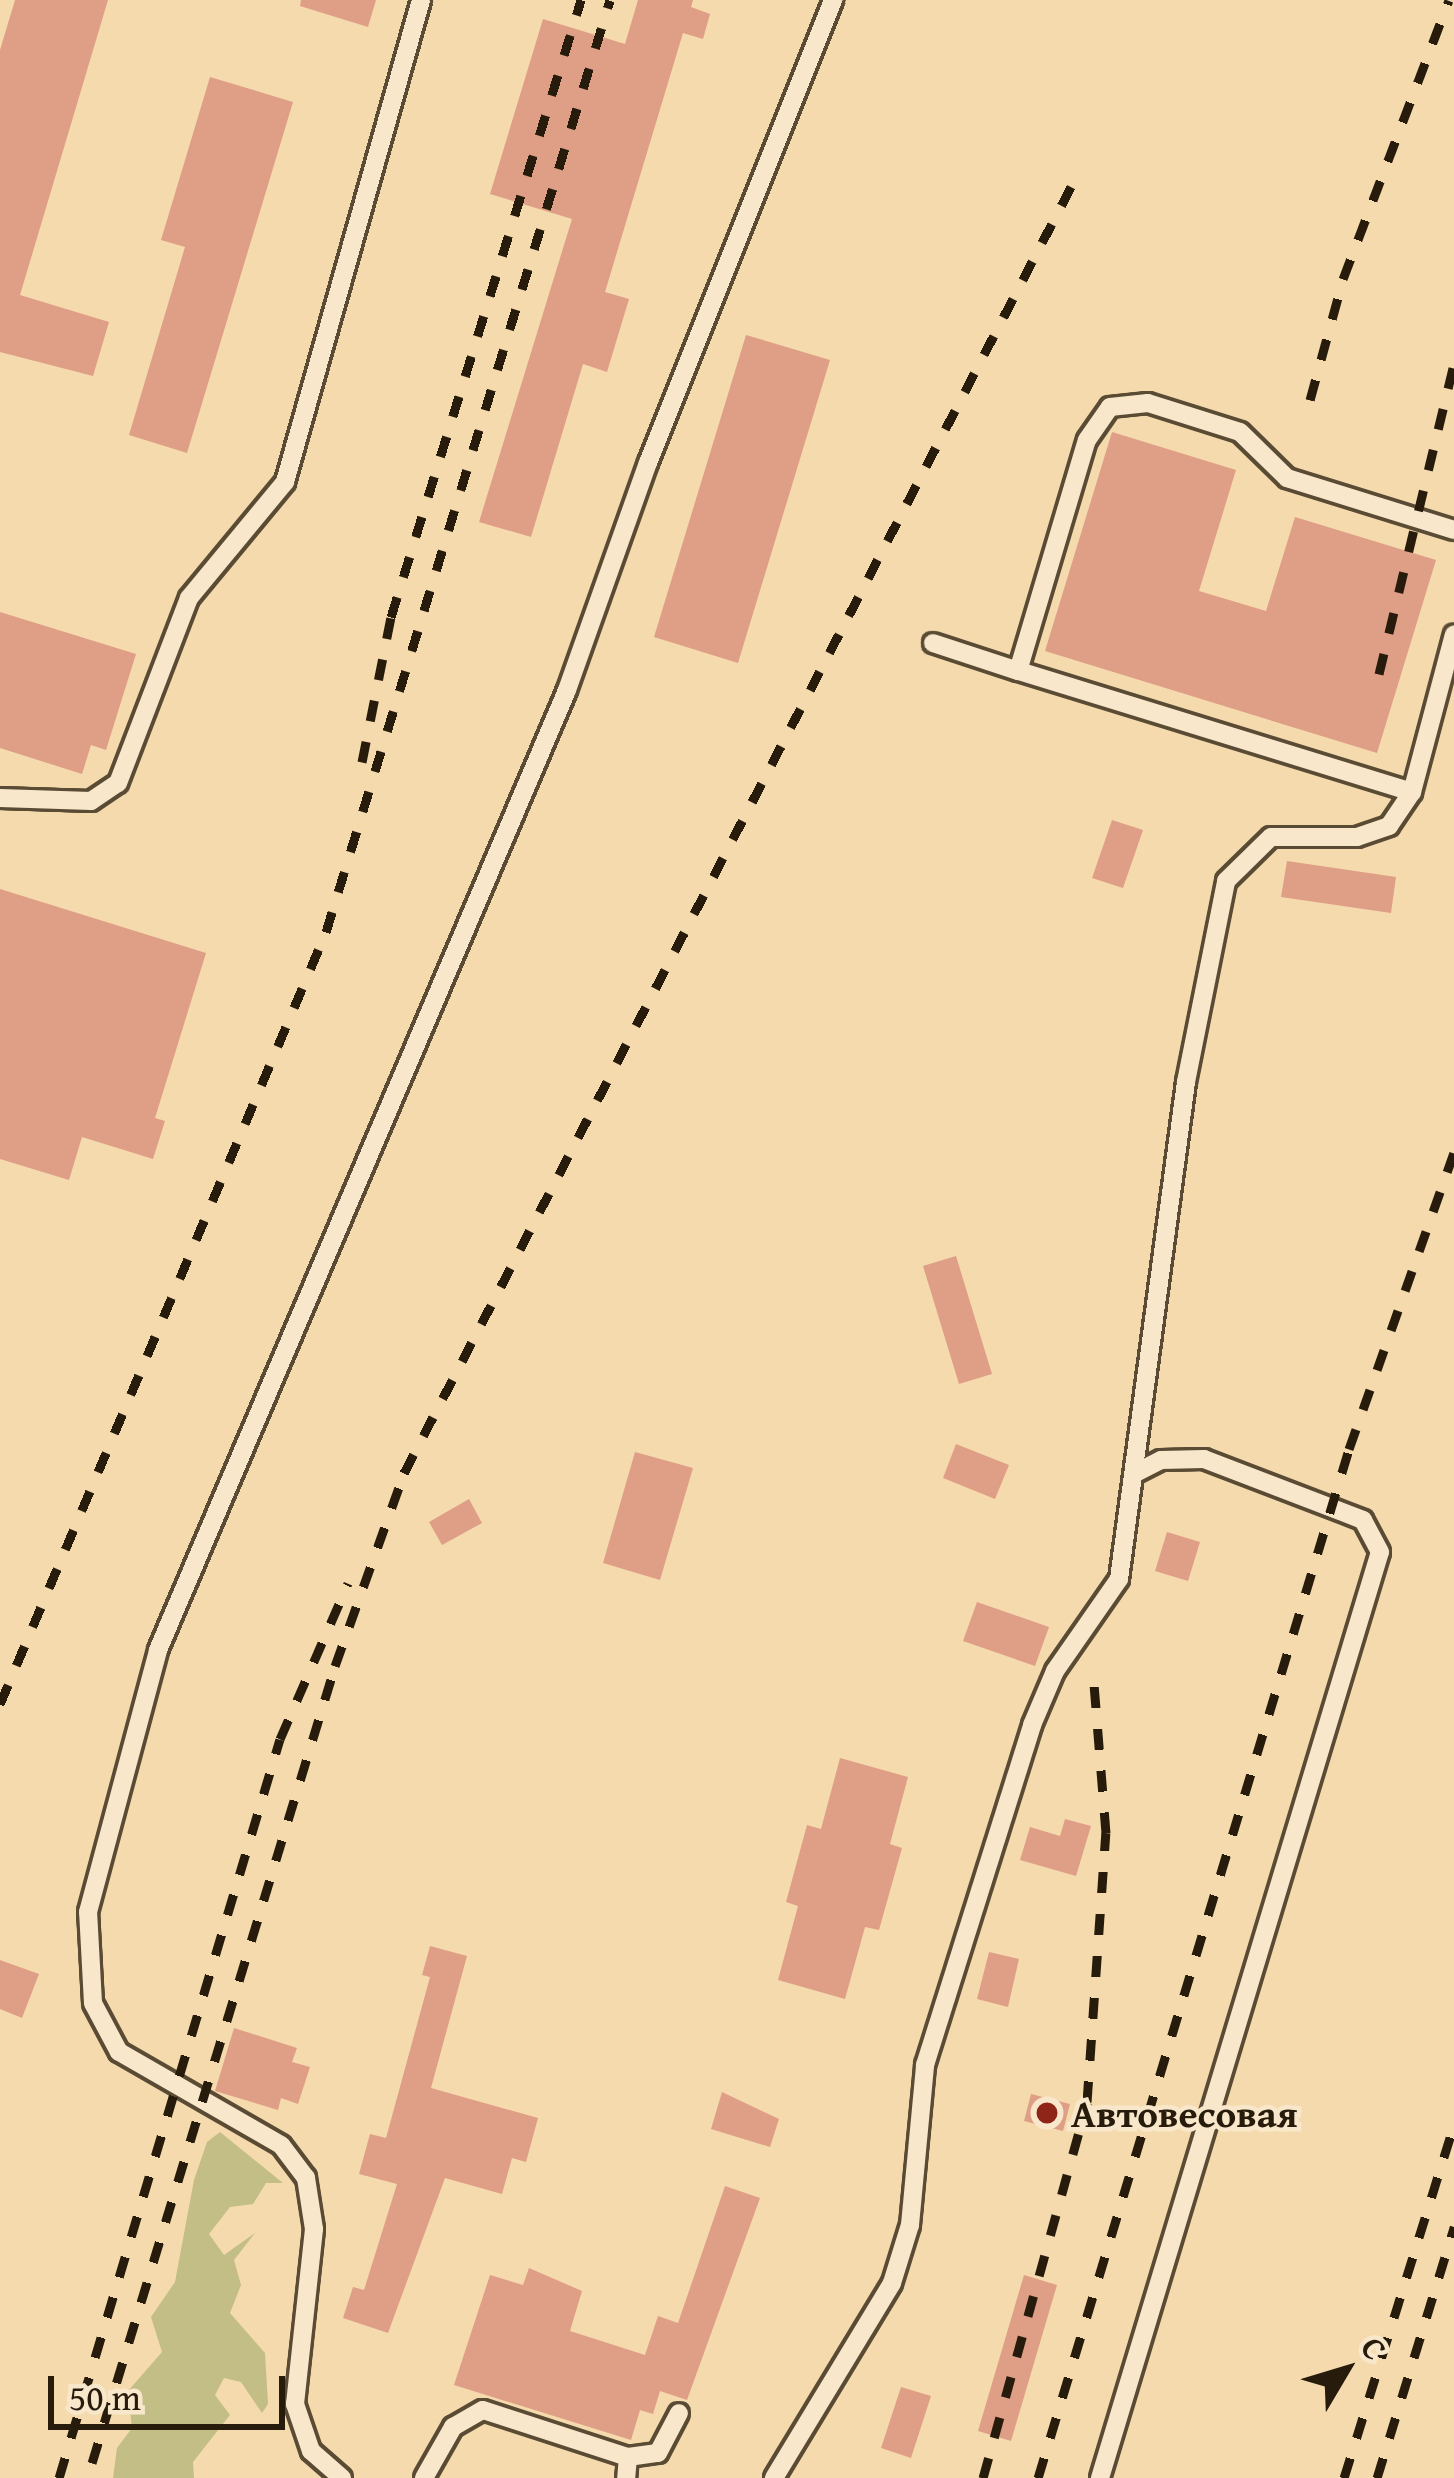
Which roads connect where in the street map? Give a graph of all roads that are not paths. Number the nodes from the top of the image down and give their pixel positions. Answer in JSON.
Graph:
{"nodes":[{"id":1,"x":421,"y":0,"type":"edge"},
{"id":2,"x":833,"y":0,"type":"edge"},
{"id":3,"x":1454,"y":530,"type":"edge"},
{"id":4,"x":1454,"y":634,"type":"edge"},
{"id":5,"x":933,"y":643,"type":"dead end"},
{"id":6,"x":1018,"y":671,"type":"junction"},
{"id":7,"x":1412,"y":792,"type":"junction"},
{"id":8,"x":0,"y":798,"type":"edge"},
{"id":9,"x":1136,"y":1473,"type":"junction"},
{"id":10,"x":679,"y":2413,"type":"dead end"},
{"id":11,"x":628,"y":2457,"type":"junction"},
{"id":12,"x":342,"y":2478,"type":"edge"},
{"id":13,"x":424,"y":2478,"type":"edge"},
{"id":14,"x":626,"y":2478,"type":"edge"},
{"id":15,"x":774,"y":2478,"type":"edge"},
{"id":16,"x":1100,"y":2478,"type":"edge"}],
"edges":[{"from":1,"to":8,"type":"lane"},
{"from":2,"to":12,"type":"lane"},
{"from":3,"to":6,"type":"lane"},
{"from":4,"to":7,"type":"lane"},
{"from":5,"to":6,"type":"lane"},
{"from":6,"to":7,"type":"lane"},
{"from":7,"to":9,"type":"lane"},
{"from":9,"to":15,"type":"lane"},
{"from":9,"to":16,"type":"lane"},
{"from":10,"to":11,"type":"lane"},
{"from":11,"to":13,"type":"lane"},
{"from":11,"to":14,"type":"lane"}]}
